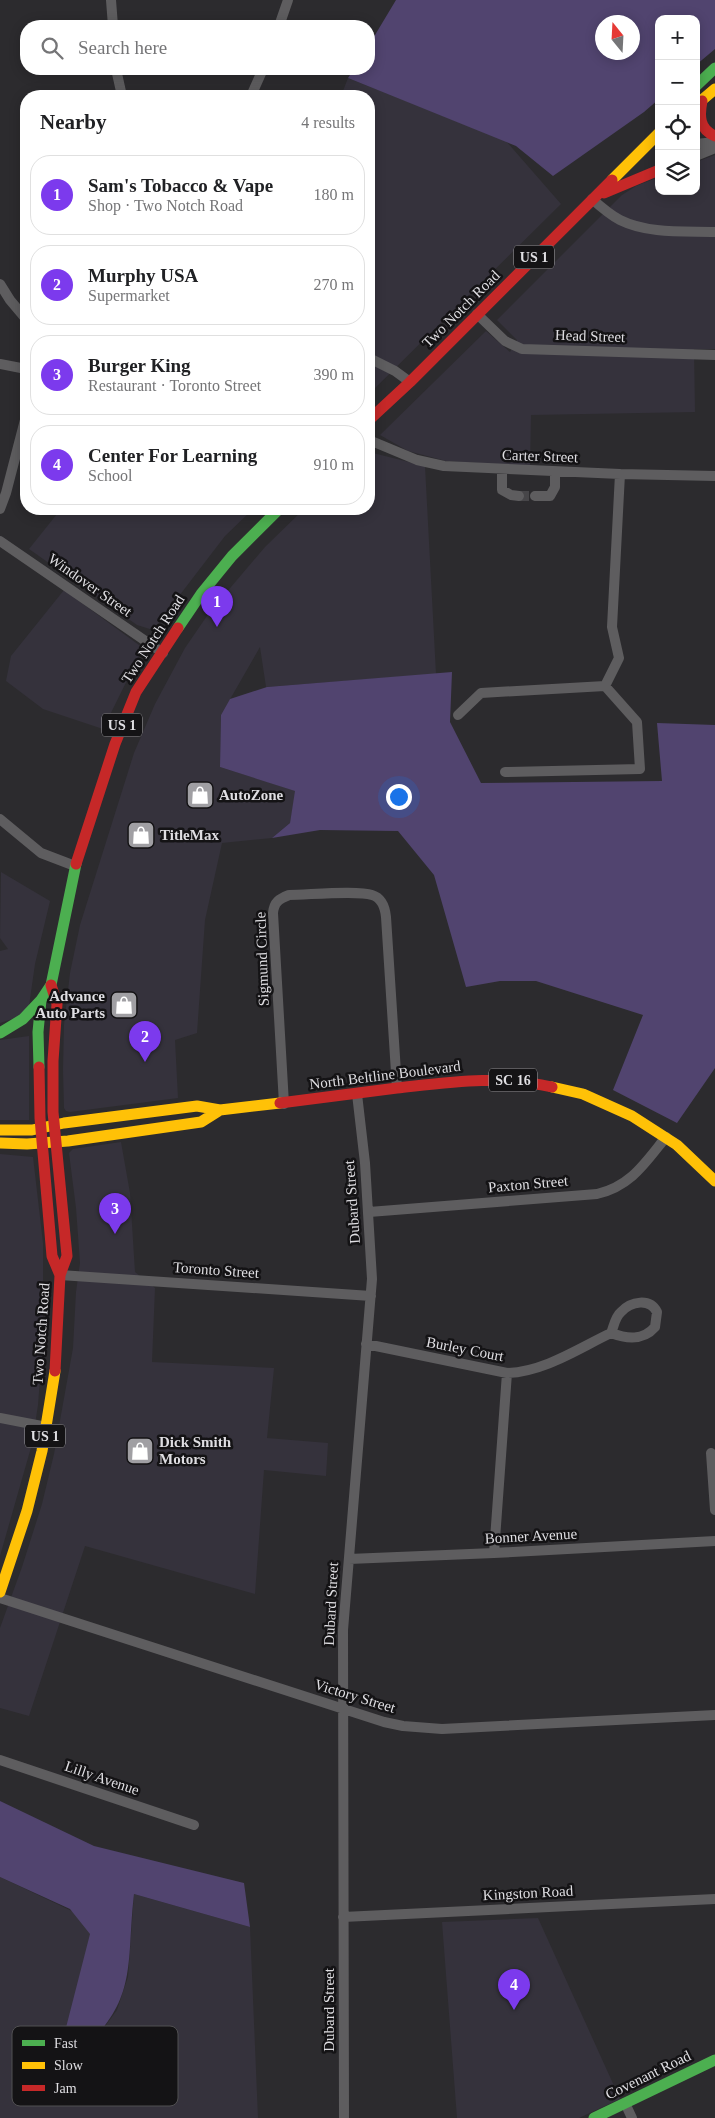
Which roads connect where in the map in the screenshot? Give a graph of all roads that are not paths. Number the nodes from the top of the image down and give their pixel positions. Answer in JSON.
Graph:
{"nodes":[{"id":1,"x":111,"y":0,"type":"edge"},
{"id":2,"x":288,"y":0,"type":"edge"},
{"id":3,"x":113,"y":20,"type":"edge"},
{"id":4,"x":281,"y":20,"type":"edge"},
{"id":5,"x":715,"y":68,"type":"edge"},
{"id":6,"x":117,"y":75,"type":"edge"},
{"id":7,"x":260,"y":75,"type":"edge"},
{"id":8,"x":700,"y":82,"type":"edge"},
{"id":9,"x":715,"y":89,"type":"edge"},
{"id":10,"x":121,"y":90,"type":"edge"},
{"id":11,"x":254,"y":90,"type":"edge"},
{"id":12,"x":700,"y":102,"type":"edge"},
{"id":13,"x":699,"y":105,"type":"edge"},
{"id":14,"x":715,"y":136,"type":"edge"},
{"id":15,"x":655,"y":138,"type":"edge"},
{"id":16,"x":715,"y":142,"type":"edge"},
{"id":17,"x":700,"y":144,"type":"edge"},
{"id":18,"x":715,"y":148,"type":"edge"},
{"id":19,"x":700,"y":154,"type":"edge"},
{"id":20,"x":655,"y":171,"type":"edge"},
{"id":21,"x":592,"y":199,"type":"junction"},
{"id":22,"x":715,"y":232,"type":"edge"},
{"id":23,"x":0,"y":284,"type":"edge"},
{"id":24,"x":20,"y":312,"type":"edge"},
{"id":25,"x":477,"y":314,"type":"junction"},
{"id":26,"x":715,"y":356,"type":"edge"},
{"id":27,"x":375,"y":361,"type":"edge"},
{"id":28,"x":0,"y":364,"type":"edge"},
{"id":29,"x":20,"y":368,"type":"edge"},
{"id":30,"x":410,"y":382,"type":"junction"},
{"id":31,"x":375,"y":414,"type":"edge"},
{"id":32,"x":20,"y":439,"type":"edge"},
{"id":33,"x":375,"y":442,"type":"edge"},
{"id":34,"x":502,"y":470,"type":"junction"},
{"id":35,"x":555,"y":472,"type":"junction"},
{"id":36,"x":620,"y":474,"type":"junction"},
{"id":37,"x":715,"y":476,"type":"edge"},
{"id":38,"x":519,"y":496,"type":"tunnel mouth"},
{"id":39,"x":535,"y":496,"type":"tunnel mouth"},
{"id":40,"x":0,"y":509,"type":"edge"},
{"id":41,"x":273,"y":515,"type":"edge"},
{"id":42,"x":0,"y":541,"type":"edge"},
{"id":43,"x":162,"y":653,"type":"junction"},
{"id":44,"x":605,"y":686,"type":"junction"},
{"id":45,"x":458,"y":715,"type":"dead end"},
{"id":46,"x":505,"y":772,"type":"dead end"},
{"id":47,"x":0,"y":819,"type":"edge"},
{"id":48,"x":74,"y":866,"type":"junction"},
{"id":49,"x":51,"y":985,"type":"junction"},
{"id":50,"x":41,"y":1000,"type":"junction"},
{"id":51,"x":1,"y":1032,"type":"edge"},
{"id":52,"x":29,"y":1032,"type":"junction"},
{"id":53,"x":397,"y":1088,"type":"junction"},
{"id":54,"x":357,"y":1094,"type":"junction"},
{"id":55,"x":284,"y":1104,"type":"junction"},
{"id":56,"x":220,"y":1110,"type":"junction"},
{"id":57,"x":54,"y":1125,"type":"junction"},
{"id":58,"x":36,"y":1129,"type":"junction"},
{"id":59,"x":0,"y":1130,"type":"edge"},
{"id":60,"x":666,"y":1137,"type":"junction"},
{"id":61,"x":0,"y":1142,"type":"edge"},
{"id":62,"x":56,"y":1142,"type":"junction"},
{"id":63,"x":41,"y":1147,"type":"junction"},
{"id":64,"x":713,"y":1175,"type":"edge"},
{"id":65,"x":369,"y":1212,"type":"junction"},
{"id":66,"x":60,"y":1275,"type":"junction"},
{"id":67,"x":371,"y":1296,"type":"junction"},
{"id":68,"x":611,"y":1333,"type":"junction"},
{"id":69,"x":366,"y":1344,"type":"junction"},
{"id":70,"x":508,"y":1373,"type":"junction"},
{"id":71,"x":0,"y":1418,"type":"edge"},
{"id":72,"x":47,"y":1427,"type":"junction"},
{"id":73,"x":711,"y":1454,"type":"dead end"},
{"id":74,"x":715,"y":1510,"type":"edge"},
{"id":75,"x":715,"y":1541,"type":"edge"},
{"id":76,"x":494,"y":1553,"type":"junction"},
{"id":77,"x":349,"y":1559,"type":"junction"},
{"id":78,"x":4,"y":1567,"type":"edge"},
{"id":79,"x":0,"y":1592,"type":"edge"},
{"id":80,"x":0,"y":1598,"type":"edge"},
{"id":81,"x":342,"y":1708,"type":"junction"},
{"id":82,"x":715,"y":1715,"type":"edge"},
{"id":83,"x":0,"y":1760,"type":"edge"},
{"id":84,"x":194,"y":1825,"type":"dead end"},
{"id":85,"x":715,"y":1899,"type":"edge"},
{"id":86,"x":343,"y":1917,"type":"junction"},
{"id":87,"x":715,"y":2060,"type":"edge"},
{"id":88,"x":625,"y":2103,"type":"junction"},
{"id":89,"x":344,"y":2118,"type":"edge"},
{"id":90,"x":594,"y":2118,"type":"edge"},
{"id":91,"x":632,"y":2118,"type":"edge"}],
"edges":[{"from":1,"to":3,"type":"street"},
{"from":2,"to":4,"type":"street"},
{"from":5,"to":8,"type":"main road"},
{"from":6,"to":10,"type":"street"},
{"from":7,"to":11,"type":"street"},
{"from":9,"to":12,"type":"main road"},
{"from":13,"to":14,"type":"main road"},
{"from":15,"to":21,"type":"main road","name":"Two Notch Road","number":"US 1"},
{"from":16,"to":17,"type":"street"},
{"from":18,"to":19,"type":"street"},
{"from":20,"to":21,"type":"main road"},
{"from":21,"to":22,"type":"street"},
{"from":21,"to":25,"type":"main road","name":"Two Notch Road","number":"US 1"},
{"from":23,"to":24,"type":"street"},
{"from":25,"to":26,"type":"street","name":"Head Street"},
{"from":25,"to":30,"type":"main road","name":"Two Notch Road","number":"US 1"},
{"from":27,"to":30,"type":"street"},
{"from":28,"to":29,"type":"street"},
{"from":30,"to":31,"type":"main road","name":"Two Notch Road","number":"US 1"},
{"from":32,"to":40,"type":"street"},
{"from":33,"to":34,"type":"street","name":"Carter Street"},
{"from":34,"to":35,"type":"street","name":"Carter Street"},
{"from":34,"to":38,"type":"street"},
{"from":35,"to":36,"type":"street","name":"Carter Street"},
{"from":35,"to":39,"type":"street"},
{"from":36,"to":37,"type":"street","name":"Carter Street"},
{"from":36,"to":44,"type":"street"},
{"from":41,"to":43,"type":"main road","name":"Two Notch Road","number":"US 1"},
{"from":42,"to":43,"type":"street","name":"Windover Street"},
{"from":43,"to":48,"type":"main road","name":"Two Notch Road","number":"US 1"},
{"from":44,"to":45,"type":"street"},
{"from":44,"to":46,"type":"street"},
{"from":47,"to":48,"type":"street"},
{"from":48,"to":49,"type":"main road","name":"Two Notch Road","number":"US 1"},
{"from":49,"to":50,"type":"main road","name":"Two Notch Road","number":"US 1"},
{"from":49,"to":57,"type":"main road","name":"Two Notch Road","number":"US 1"},
{"from":50,"to":51,"type":"main road"},
{"from":50,"to":52,"type":"main road","name":"Two Notch Road","number":"US 1"},
{"from":51,"to":52,"type":"main road"},
{"from":52,"to":58,"type":"main road","name":"Two Notch Road","number":"US 1"},
{"from":53,"to":54,"type":"main road","name":"North Beltline Boulevard","number":"SC 16"},
{"from":53,"to":55,"type":"street","name":"Sigmund Circle"},
{"from":53,"to":60,"type":"main road","name":"North Beltline Boulevard","number":"SC 16"},
{"from":54,"to":55,"type":"main road","name":"North Beltline Boulevard","number":"SC 16"},
{"from":54,"to":65,"type":"street","name":"Dubard Street"},
{"from":55,"to":56,"type":"main road","name":"North Beltline Boulevard","number":"SC 16"},
{"from":56,"to":57,"type":"main road","name":"North Beltline Boulevard","number":"SC 16"},
{"from":56,"to":62,"type":"main road"},
{"from":57,"to":58,"type":"main road","name":"North Beltline Boulevard","number":"SC 16"},
{"from":57,"to":62,"type":"main road","name":"Two Notch Road","number":"US 1"},
{"from":58,"to":59,"type":"main road","name":"North Beltline Boulevard"},
{"from":58,"to":63,"type":"main road","name":"Two Notch Road","number":"US 1"},
{"from":60,"to":64,"type":"main road","name":"North Beltline Boulevard","number":"SC 16"},
{"from":60,"to":65,"type":"street","name":"Paxton Street"},
{"from":61,"to":63,"type":"main road"},
{"from":62,"to":63,"type":"main road"},
{"from":62,"to":66,"type":"main road","name":"Two Notch Road","number":"US 1"},
{"from":63,"to":66,"type":"main road","name":"Two Notch Road"},
{"from":65,"to":67,"type":"street","name":"Dubard Street"},
{"from":66,"to":67,"type":"street","name":"Toronto Street"},
{"from":66,"to":72,"type":"main road","name":"Two Notch Road","number":"US 1"},
{"from":67,"to":69,"type":"street","name":"Dubard Street"},
{"from":68,"to":68,"type":"street"},
{"from":68,"to":70,"type":"street","name":"Burley Court"},
{"from":69,"to":70,"type":"street","name":"Burley Court"},
{"from":69,"to":77,"type":"street","name":"Dubard Street"},
{"from":70,"to":76,"type":"street"},
{"from":71,"to":72,"type":"street"},
{"from":72,"to":78,"type":"main road","name":"Two Notch Road","number":"US 1"},
{"from":73,"to":74,"type":"street"},
{"from":75,"to":76,"type":"street","name":"Bonner Avenue"},
{"from":76,"to":77,"type":"street","name":"Bonner Avenue"},
{"from":77,"to":81,"type":"street","name":"Dubard Street"},
{"from":78,"to":79,"type":"main road","name":"Two Notch Road","number":"US 1"},
{"from":80,"to":81,"type":"street","name":"Victory Street"},
{"from":81,"to":82,"type":"street","name":"Victory Street"},
{"from":81,"to":86,"type":"street","name":"Dubard Street"},
{"from":83,"to":84,"type":"street","name":"Lilly Avenue"},
{"from":85,"to":86,"type":"street","name":"Kingston Road"},
{"from":86,"to":89,"type":"street","name":"Dubard Street"},
{"from":87,"to":88,"type":"main road","name":"Covenant Road"},
{"from":88,"to":90,"type":"main road","name":"Covenant Road"},
{"from":88,"to":91,"type":"street"}]}
